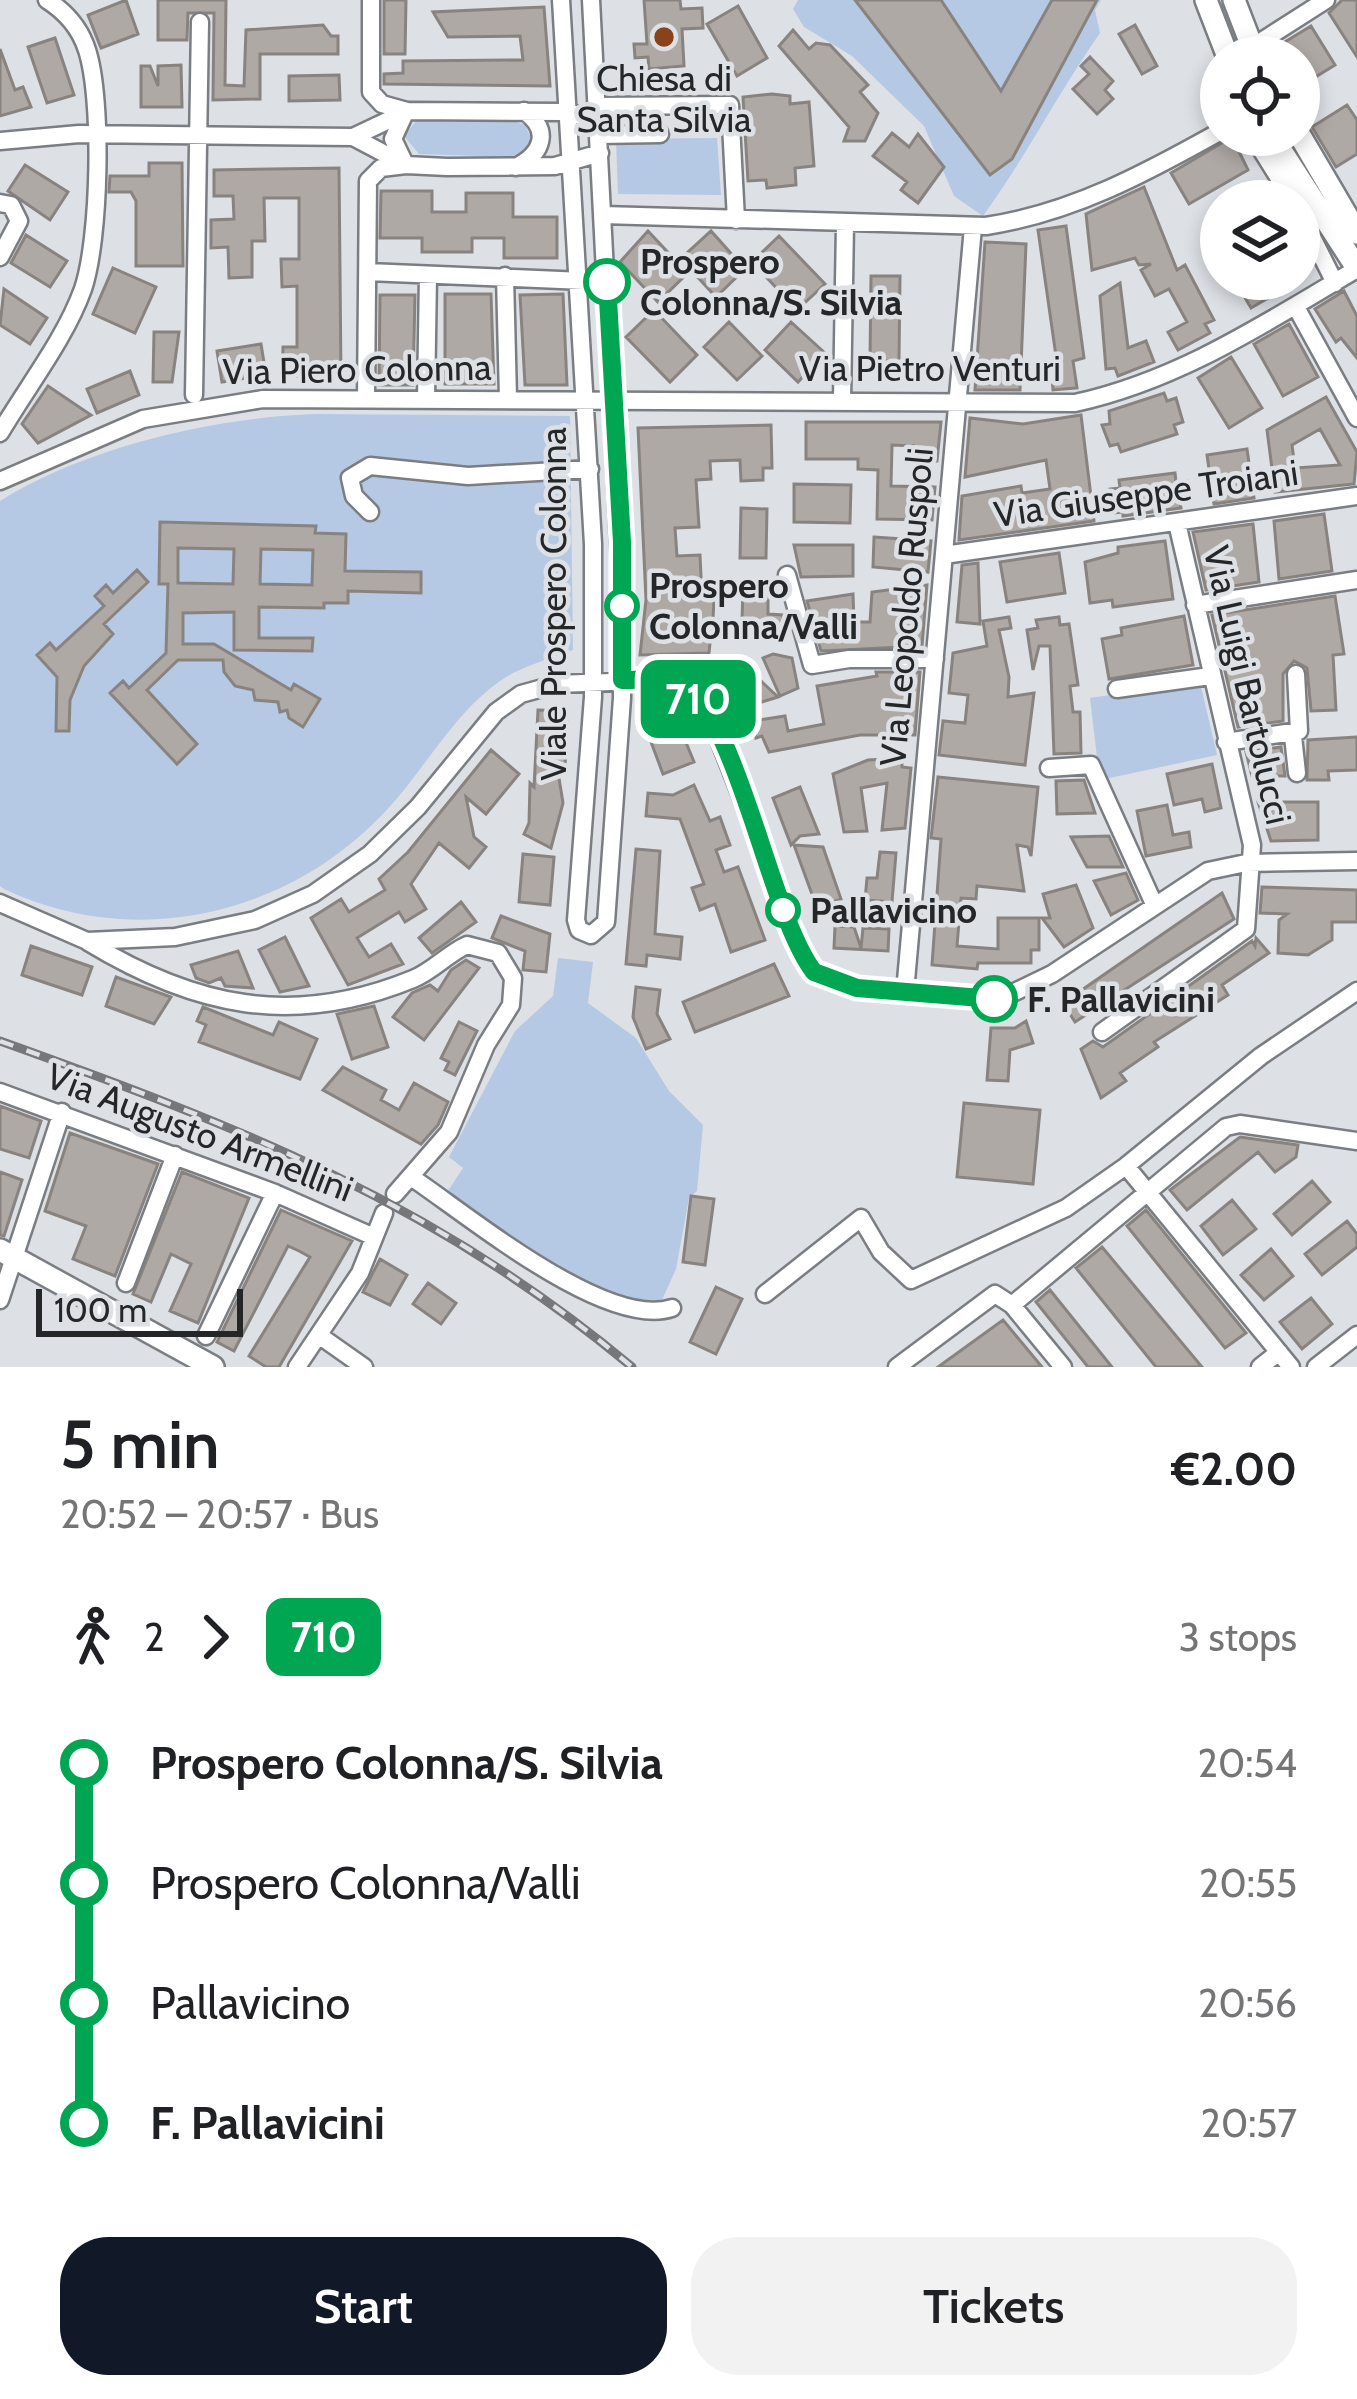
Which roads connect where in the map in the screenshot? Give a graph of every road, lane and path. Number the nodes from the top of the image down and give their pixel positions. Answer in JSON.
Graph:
{"nodes":[{"id":1,"x":47,"y":0,"type":"edge"},
{"id":2,"x":370,"y":0,"type":"edge"},
{"id":3,"x":561,"y":0,"type":"edge"},
{"id":4,"x":591,"y":0,"type":"edge"},
{"id":5,"x":1210,"y":0,"type":"edge"},
{"id":6,"x":1230,"y":0,"type":"edge"},
{"id":7,"x":1326,"y":0,"type":"edge"},
{"id":8,"x":200,"y":22,"type":"dead end"},
{"id":9,"x":1219,"y":36,"type":"edge"},
{"id":10,"x":1246,"y":36,"type":"edge"},
{"id":11,"x":1276,"y":36,"type":"edge"},
{"id":12,"x":670,"y":94,"type":"dead end"},
{"id":13,"x":730,"y":105,"type":"junction"},
{"id":14,"x":408,"y":111,"type":"junction"},
{"id":15,"x":524,"y":111,"type":"junction"},
{"id":16,"x":567,"y":112,"type":"junction"},
{"id":17,"x":598,"y":129,"type":"junction"},
{"id":18,"x":96,"y":134,"type":"junction"},
{"id":19,"x":660,"y":134,"type":"dead end"},
{"id":20,"x":200,"y":136,"type":"junction"},
{"id":21,"x":353,"y":137,"type":"junction"},
{"id":22,"x":0,"y":141,"type":"edge"},
{"id":23,"x":1200,"y":142,"type":"edge"},
{"id":24,"x":1284,"y":156,"type":"edge"},
{"id":25,"x":1312,"y":156,"type":"edge"},
{"id":26,"x":571,"y":162,"type":"junction"},
{"id":27,"x":406,"y":165,"type":"junction"},
{"id":28,"x":515,"y":168,"type":"junction"},
{"id":29,"x":0,"y":202,"type":"edge"},
{"id":30,"x":603,"y":215,"type":"junction"},
{"id":31,"x":736,"y":220,"type":"junction"},
{"id":32,"x":845,"y":224,"type":"junction"},
{"id":33,"x":973,"y":227,"type":"junction"},
{"id":34,"x":1357,"y":233,"type":"edge"},
{"id":35,"x":1320,"y":253,"type":"edge"},
{"id":36,"x":0,"y":257,"type":"edge"},
{"id":37,"x":1357,"y":269,"type":"edge"},
{"id":38,"x":368,"y":272,"type":"junction"},
{"id":39,"x":428,"y":275,"type":"junction"},
{"id":40,"x":505,"y":276,"type":"junction"},
{"id":41,"x":579,"y":280,"type":"junction"},
{"id":42,"x":1335,"y":283,"type":"junction"},
{"id":43,"x":608,"y":291,"type":"junction"},
{"id":44,"x":580,"y":302,"type":"junction"},
{"id":45,"x":1296,"y":307,"type":"junction"},
{"id":46,"x":194,"y":395,"type":"dead end"},
{"id":47,"x":367,"y":399,"type":"junction"},
{"id":48,"x":426,"y":399,"type":"junction"},
{"id":49,"x":508,"y":399,"type":"junction"},
{"id":50,"x":586,"y":401,"type":"junction"},
{"id":51,"x":614,"y":401,"type":"junction"},
{"id":52,"x":842,"y":401,"type":"junction"},
{"id":53,"x":957,"y":404,"type":"junction"},
{"id":54,"x":1357,"y":418,"type":"edge"},
{"id":55,"x":0,"y":433,"type":"edge"},
{"id":56,"x":590,"y":469,"type":"junction"},
{"id":57,"x":0,"y":481,"type":"edge"},
{"id":58,"x":1357,"y":496,"type":"edge"},
{"id":59,"x":370,"y":512,"type":"dead end"},
{"id":60,"x":1177,"y":523,"type":"junction"},
{"id":61,"x":944,"y":555,"type":"junction"},
{"id":62,"x":787,"y":574,"type":"dead end"},
{"id":63,"x":1357,"y":580,"type":"edge"},
{"id":64,"x":1195,"y":605,"type":"junction"},
{"id":65,"x":934,"y":659,"type":"junction"},
{"id":66,"x":1296,"y":674,"type":"dead end"},
{"id":67,"x":1210,"y":676,"type":"junction"},
{"id":68,"x":622,"y":680,"type":"junction"},
{"id":69,"x":593,"y":681,"type":"junction"},
{"id":70,"x":1117,"y":689,"type":"dead end"},
{"id":71,"x":1322,"y":729,"type":"dead end"},
{"id":72,"x":1296,"y":734,"type":"junction"},
{"id":73,"x":1226,"y":742,"type":"junction"},
{"id":74,"x":1049,"y":768,"type":"dead end"},
{"id":75,"x":1297,"y":773,"type":"dead end"},
{"id":76,"x":1357,"y":861,"type":"edge"},
{"id":77,"x":1251,"y":863,"type":"junction"},
{"id":78,"x":0,"y":903,"type":"edge"},
{"id":79,"x":1154,"y":904,"type":"junction"},
{"id":80,"x":87,"y":941,"type":"junction"},
{"id":81,"x":1357,"y":991,"type":"edge"},
{"id":82,"x":905,"y":992,"type":"junction"},
{"id":83,"x":1102,"y":1032,"type":"dead end"},
{"id":84,"x":0,"y":1092,"type":"edge"},
{"id":85,"x":62,"y":1112,"type":"junction"},
{"id":86,"x":1357,"y":1142,"type":"edge"},
{"id":87,"x":175,"y":1155,"type":"junction"},
{"id":88,"x":1126,"y":1166,"type":"junction"},
{"id":89,"x":411,"y":1177,"type":"junction"},
{"id":90,"x":1147,"y":1190,"type":"junction"},
{"id":91,"x":275,"y":1192,"type":"junction"},
{"id":92,"x":394,"y":1194,"type":"dead end"},
{"id":93,"x":384,"y":1213,"type":"dead end"},
{"id":94,"x":374,"y":1237,"type":"junction"},
{"id":95,"x":6,"y":1262,"type":"edge"},
{"id":96,"x":125,"y":1283,"type":"dead end"},
{"id":97,"x":764,"y":1294,"type":"dead end"},
{"id":98,"x":0,"y":1300,"type":"edge"},
{"id":99,"x":1012,"y":1305,"type":"junction"},
{"id":100,"x":672,"y":1308,"type":"dead end"},
{"id":101,"x":1357,"y":1335,"type":"edge"},
{"id":102,"x":206,"y":1336,"type":"dead end"},
{"id":103,"x":320,"y":1336,"type":"junction"},
{"id":104,"x":1285,"y":1360,"type":"edge"},
{"id":105,"x":213,"y":1367,"type":"edge"},
{"id":106,"x":296,"y":1367,"type":"edge"},
{"id":107,"x":364,"y":1367,"type":"edge"},
{"id":108,"x":897,"y":1367,"type":"edge"},
{"id":109,"x":1063,"y":1367,"type":"edge"},
{"id":110,"x":1261,"y":1367,"type":"edge"},
{"id":111,"x":1316,"y":1367,"type":"edge"}],
"edges":[{"from":1,"to":18,"type":"street"},
{"from":2,"to":14,"type":"street"},
{"from":3,"to":16,"type":"street","name":"Viale Prospero Colonna"},
{"from":4,"to":17,"type":"street","name":"Viale Prospero Colonna"},
{"from":5,"to":9,"type":"main road"},
{"from":6,"to":10,"type":"main road"},
{"from":7,"to":11,"type":"street"},
{"from":8,"to":20,"type":"street"},
{"from":12,"to":13,"type":"street"},
{"from":13,"to":17,"type":"street"},
{"from":13,"to":31,"type":"street"},
{"from":14,"to":15,"type":"street"},
{"from":14,"to":21,"type":"street"},
{"from":14,"to":27,"type":"street"},
{"from":15,"to":16,"type":"street"},
{"from":15,"to":28,"type":"street"},
{"from":16,"to":17,"type":"street"},
{"from":16,"to":26,"type":"street","name":"Viale Prospero Colonna"},
{"from":17,"to":19,"type":"street"},
{"from":17,"to":26,"type":"street"},
{"from":17,"to":30,"type":"street","name":"Viale Prospero Colonna"},
{"from":18,"to":20,"type":"street"},
{"from":18,"to":22,"type":"street"},
{"from":18,"to":55,"type":"street"},
{"from":20,"to":21,"type":"street"},
{"from":20,"to":46,"type":"street"},
{"from":21,"to":27,"type":"street"},
{"from":23,"to":33,"type":"street"},
{"from":24,"to":37,"type":"main road"},
{"from":25,"to":34,"type":"main road"},
{"from":26,"to":28,"type":"street"},
{"from":26,"to":41,"type":"street","name":"Viale Prospero Colonna"},
{"from":27,"to":28,"type":"street"},
{"from":27,"to":38,"type":"street"},
{"from":29,"to":36,"type":"street"},
{"from":30,"to":31,"type":"street"},
{"from":30,"to":43,"type":"street","name":"Viale Prospero Colonna"},
{"from":31,"to":32,"type":"street"},
{"from":32,"to":33,"type":"street"},
{"from":32,"to":52,"type":"street"},
{"from":33,"to":53,"type":"street","name":"Via Leopoldo Ruspoli"},
{"from":35,"to":42,"type":"street"},
{"from":37,"to":42,"type":"street","name":"Via Pietro Venturi"},
{"from":38,"to":39,"type":"street"},
{"from":38,"to":47,"type":"street"},
{"from":39,"to":40,"type":"street"},
{"from":39,"to":48,"type":"street"},
{"from":40,"to":41,"type":"street"},
{"from":40,"to":49,"type":"street"},
{"from":41,"to":43,"type":"street"},
{"from":41,"to":44,"type":"street","name":"Viale Prospero Colonna"},
{"from":42,"to":45,"type":"street","name":"Via Pietro Venturi"},
{"from":43,"to":44,"type":"street"},
{"from":43,"to":51,"type":"street","name":"Viale Prospero Colonna"},
{"from":44,"to":50,"type":"street","name":"Viale Prospero Colonna"},
{"from":45,"to":53,"type":"street","name":"Via Pietro Venturi"},
{"from":45,"to":54,"type":"street"},
{"from":47,"to":48,"type":"street","name":"Via Piero Colonna"},
{"from":47,"to":57,"type":"street","name":"Via Piero Colonna"},
{"from":48,"to":49,"type":"street","name":"Via Piero Colonna"},
{"from":49,"to":50,"type":"street","name":"Via Piero Colonna"},
{"from":50,"to":51,"type":"street","name":"Via Piero Colonna"},
{"from":50,"to":56,"type":"street","name":"Viale Prospero Colonna"},
{"from":51,"to":52,"type":"street","name":"Via Pietro Venturi"},
{"from":51,"to":68,"type":"street","name":"Viale Prospero Colonna"},
{"from":52,"to":53,"type":"street","name":"Via Pietro Venturi"},
{"from":53,"to":61,"type":"street","name":"Via Leopoldo Ruspoli"},
{"from":56,"to":59,"type":"street"},
{"from":56,"to":69,"type":"street","name":"Viale Prospero Colonna"},
{"from":58,"to":60,"type":"street","name":"Via Giuseppe Troiani"},
{"from":60,"to":61,"type":"street","name":"Via Giuseppe Troiani"},
{"from":60,"to":64,"type":"street","name":"Via Luigi Bartolucci"},
{"from":61,"to":65,"type":"street","name":"Via Leopoldo Ruspoli"},
{"from":62,"to":65,"type":"street"},
{"from":63,"to":64,"type":"street"},
{"from":64,"to":67,"type":"street","name":"Via Luigi Bartolucci"},
{"from":65,"to":82,"type":"street","name":"Via Leopoldo Ruspoli"},
{"from":66,"to":72,"type":"street"},
{"from":67,"to":70,"type":"street"},
{"from":67,"to":73,"type":"street","name":"Via Luigi Bartolucci"},
{"from":68,"to":69,"type":"street"},
{"from":68,"to":69,"type":"street","name":"Viale Prospero Colonna"},
{"from":68,"to":82,"type":"street"},
{"from":69,"to":80,"type":"street"},
{"from":71,"to":72,"type":"street"},
{"from":72,"to":73,"type":"street"},
{"from":72,"to":75,"type":"street"},
{"from":73,"to":77,"type":"street","name":"Via Luigi Bartolucci"},
{"from":74,"to":79,"type":"street"},
{"from":76,"to":77,"type":"street"},
{"from":77,"to":79,"type":"street"},
{"from":77,"to":83,"type":"street","name":"Via Luigi Bartolucci"},
{"from":78,"to":80,"type":"street"},
{"from":79,"to":82,"type":"street"},
{"from":80,"to":89,"type":"street"},
{"from":81,"to":88,"type":"street"},
{"from":84,"to":85,"type":"street","name":"Via Augusto Armellini"},
{"from":85,"to":87,"type":"street","name":"Via Augusto Armellini"},
{"from":85,"to":95,"type":"street"},
{"from":86,"to":90,"type":"street"},
{"from":87,"to":91,"type":"street","name":"Via Augusto Armellini"},
{"from":87,"to":96,"type":"street"},
{"from":88,"to":90,"type":"street"},
{"from":88,"to":97,"type":"street"},
{"from":89,"to":92,"type":"street"},
{"from":89,"to":100,"type":"street"},
{"from":90,"to":99,"type":"street"},
{"from":90,"to":104,"type":"street"},
{"from":91,"to":94,"type":"street","name":"Via Augusto Armellini"},
{"from":91,"to":102,"type":"street"},
{"from":93,"to":94,"type":"street"},
{"from":94,"to":103,"type":"street"},
{"from":95,"to":98,"type":"street"},
{"from":95,"to":105,"type":"main road"},
{"from":99,"to":108,"type":"street"},
{"from":99,"to":109,"type":"street"},
{"from":101,"to":111,"type":"street"},
{"from":103,"to":106,"type":"street"},
{"from":103,"to":107,"type":"street"},
{"from":104,"to":110,"type":"street"}]}
